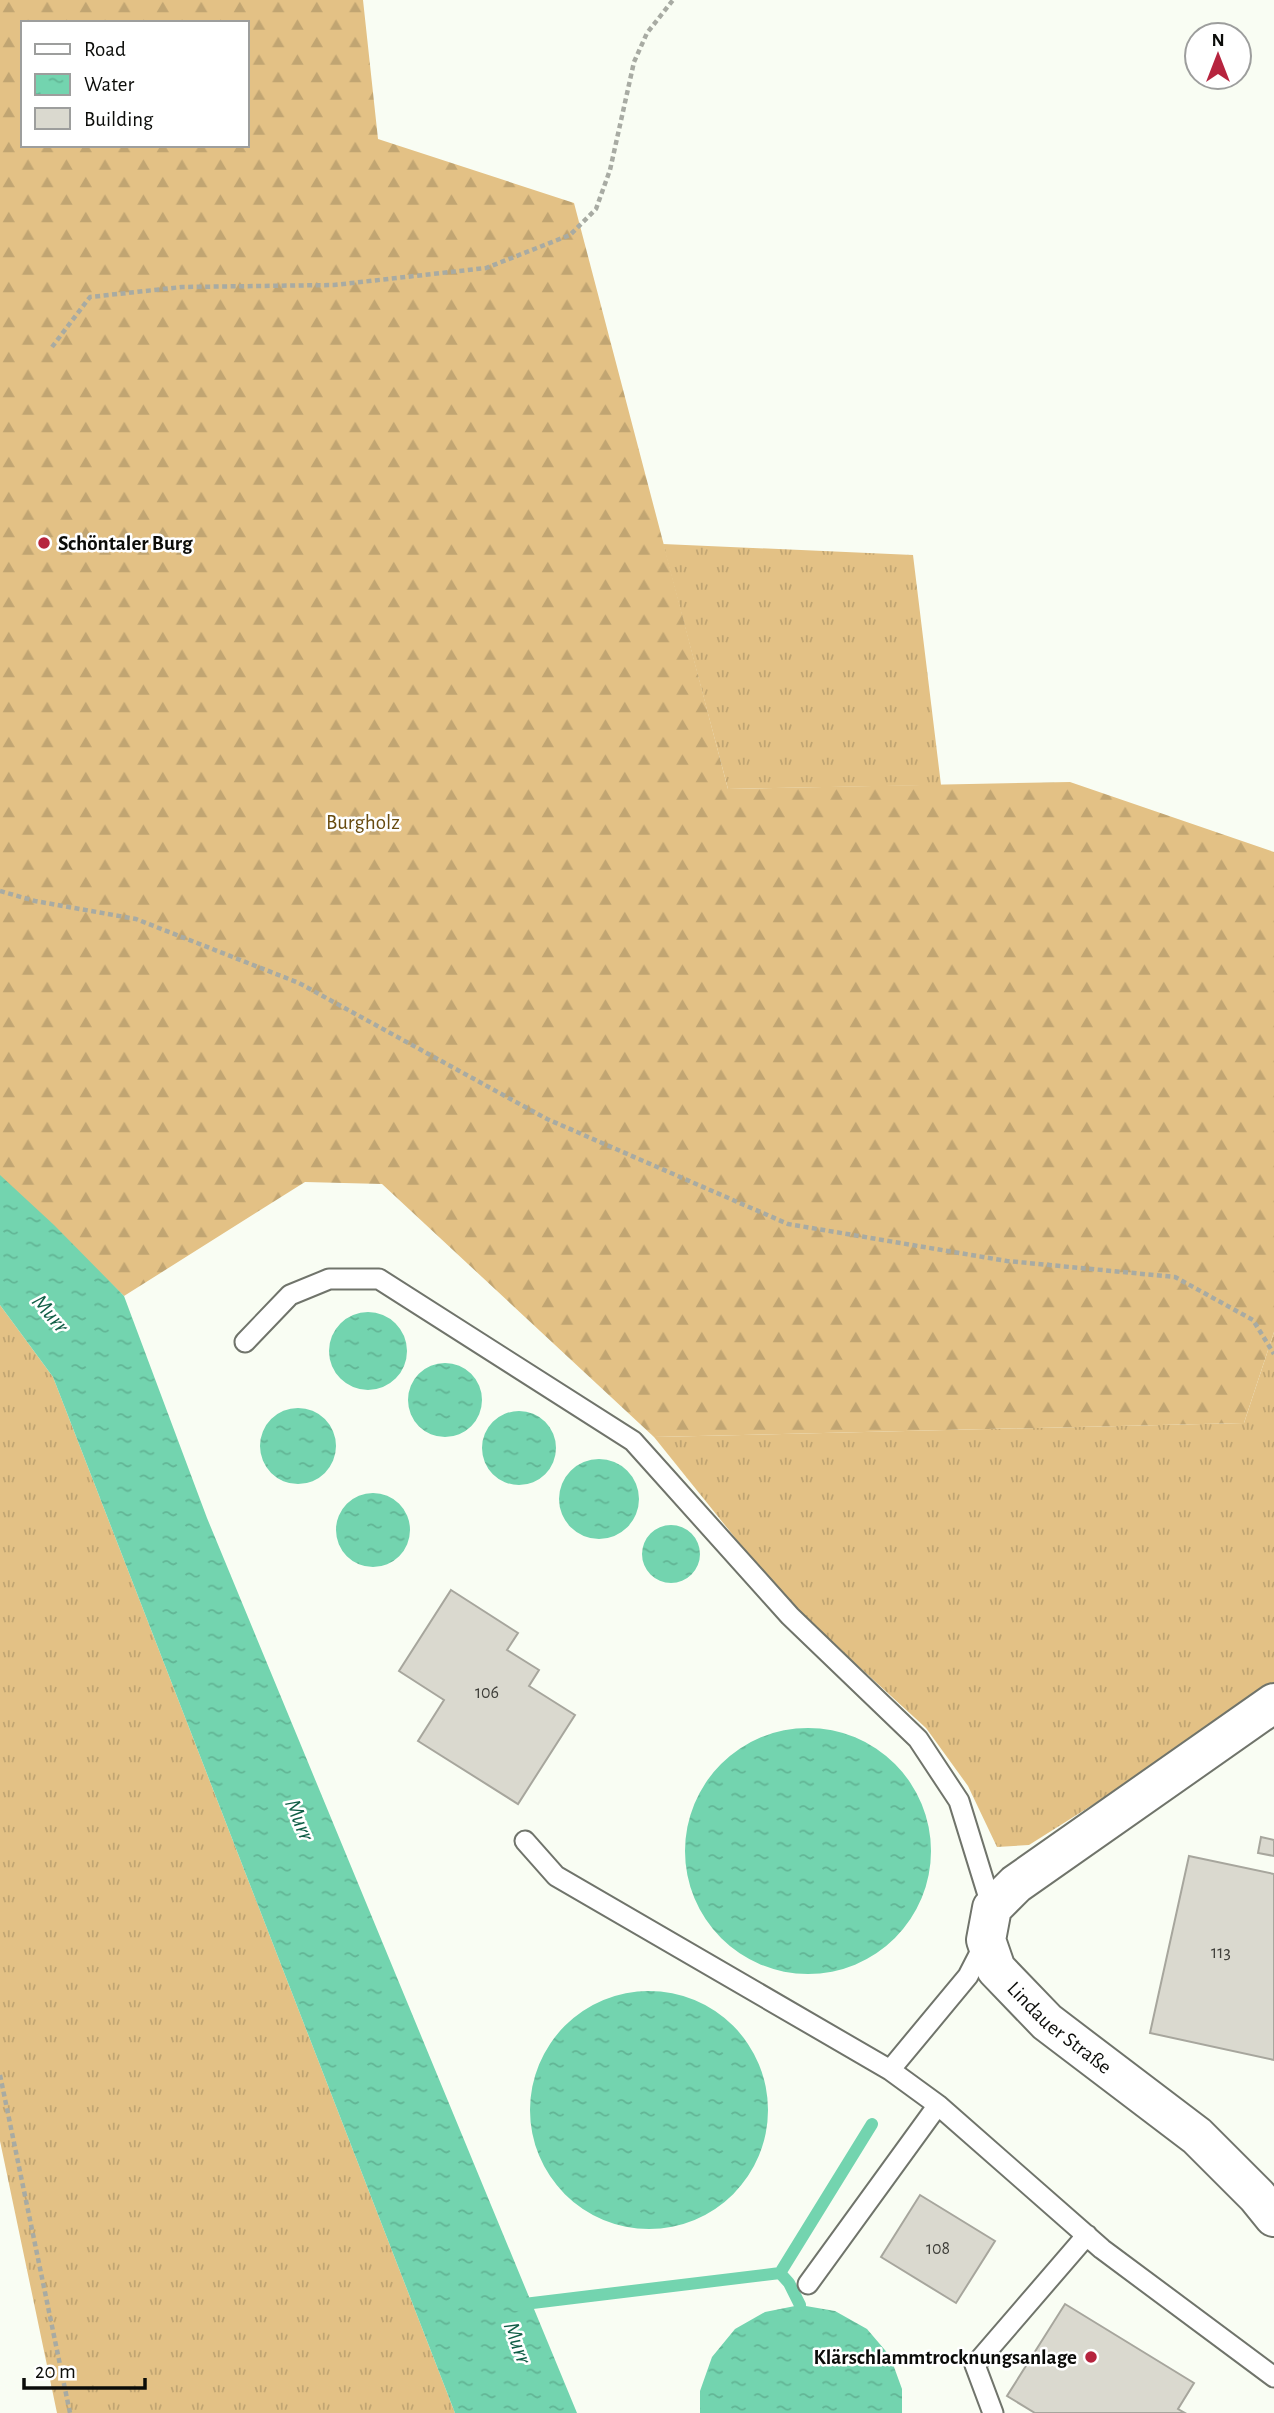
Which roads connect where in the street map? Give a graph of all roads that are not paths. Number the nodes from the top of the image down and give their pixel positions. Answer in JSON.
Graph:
{"nodes":[{"id":1,"x":245,"y":1342,"type":"dead end"},
{"id":2,"x":1274,"y":1703,"type":"edge"},
{"id":3,"x":525,"y":1841,"type":"dead end"},
{"id":4,"x":989,"y":1924,"type":"junction"},
{"id":5,"x":890,"y":2070,"type":"junction"},
{"id":6,"x":938,"y":2105,"type":"junction"},
{"id":7,"x":1274,"y":2217,"type":"edge"},
{"id":8,"x":1087,"y":2235,"type":"junction"},
{"id":9,"x":808,"y":2284,"type":"dead end"},
{"id":10,"x":1274,"y":2376,"type":"edge"},
{"id":11,"x":993,"y":2413,"type":"edge"}],
"edges":[{"from":1,"to":4,"type":"lane"},
{"from":2,"to":4,"type":"street"},
{"from":3,"to":5,"type":"lane"},
{"from":4,"to":5,"type":"lane"},
{"from":4,"to":7,"type":"street","name":"Lindauer Straße"},
{"from":5,"to":6,"type":"lane"},
{"from":6,"to":8,"type":"lane"},
{"from":6,"to":9,"type":"lane"},
{"from":8,"to":10,"type":"lane"},
{"from":8,"to":11,"type":"lane"}]}
